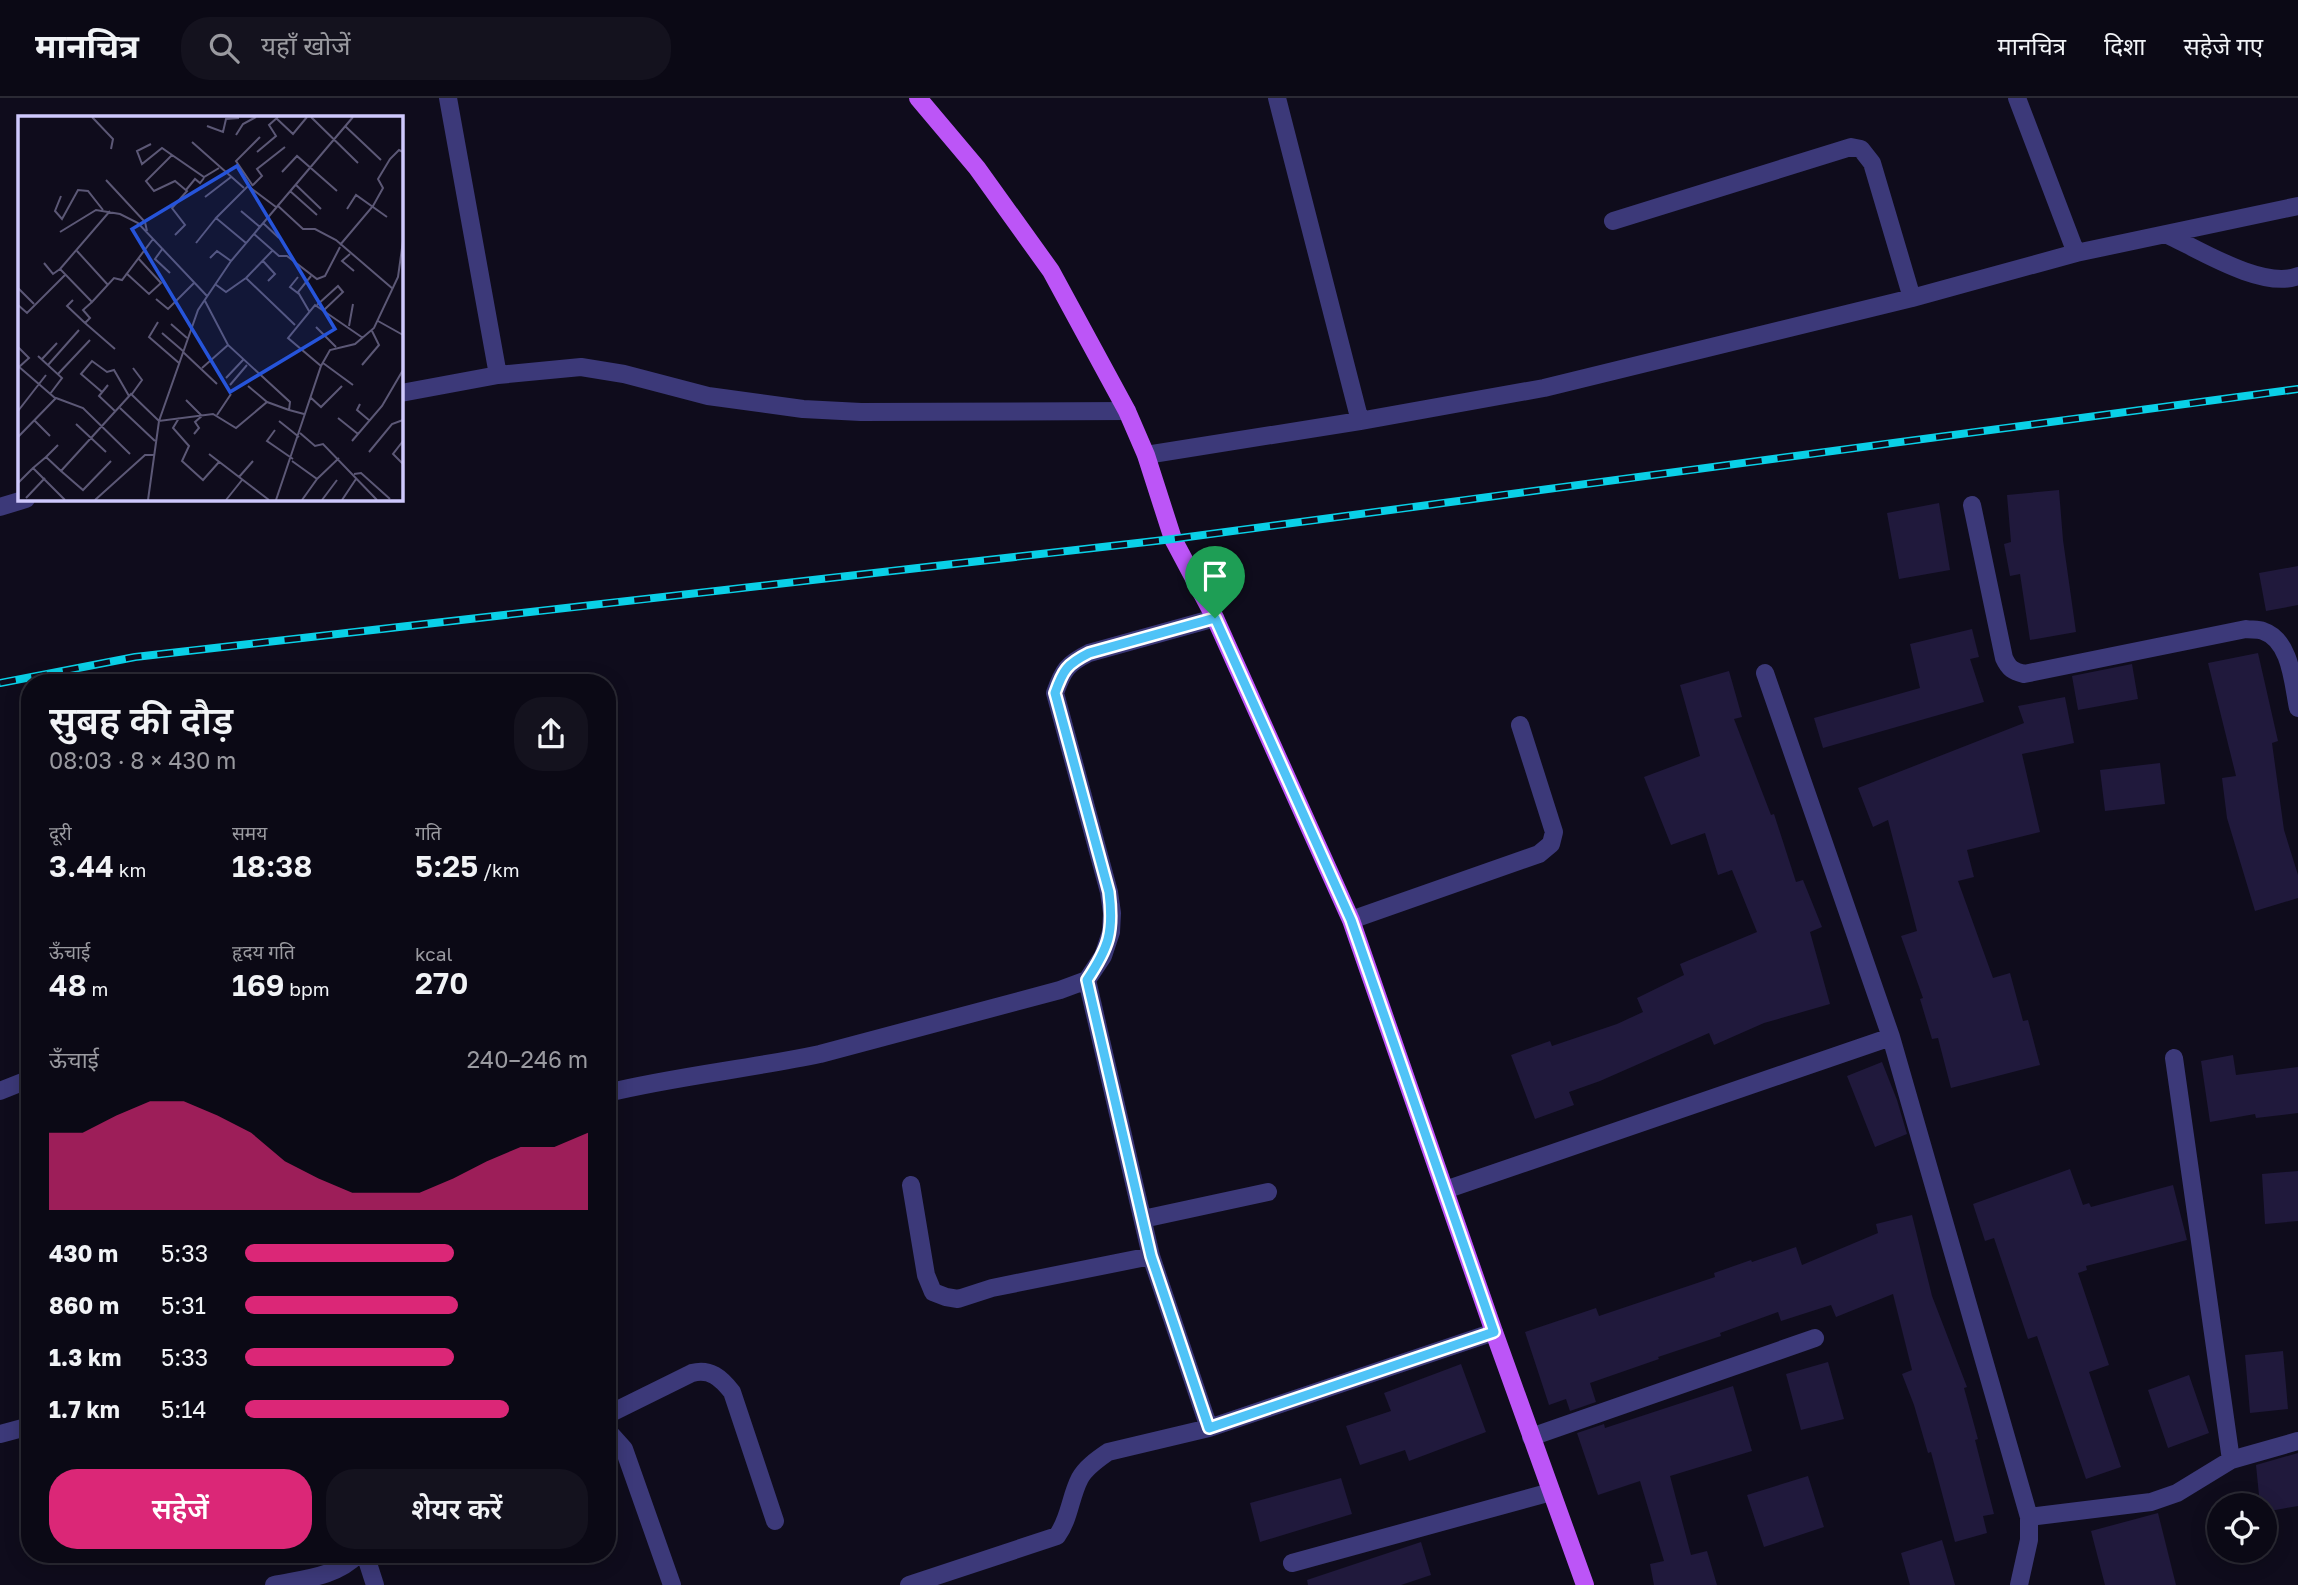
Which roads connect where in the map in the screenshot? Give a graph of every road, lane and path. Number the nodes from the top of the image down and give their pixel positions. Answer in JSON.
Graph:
{"nodes":[{"id":1,"x":448,"y":98,"type":"edge"},
{"id":2,"x":918,"y":98,"type":"edge"},
{"id":3,"x":1278,"y":98,"type":"edge"},
{"id":4,"x":2017,"y":98,"type":"edge"},
{"id":5,"x":2298,"y":206,"type":"edge"},
{"id":6,"x":1613,"y":221,"type":"dead end"},
{"id":7,"x":2166,"y":234,"type":"junction"},
{"id":8,"x":2076,"y":253,"type":"junction"},
{"id":9,"x":2298,"y":276,"type":"edge"},
{"id":10,"x":1912,"y":298,"type":"junction"},
{"id":11,"x":498,"y":375,"type":"junction"},
{"id":12,"x":402,"y":393,"type":"edge"},
{"id":13,"x":1127,"y":411,"type":"junction"},
{"id":14,"x":1360,"y":421,"type":"junction"},
{"id":15,"x":1146,"y":455,"type":"junction"},
{"id":16,"x":23,"y":500,"type":"edge"},
{"id":17,"x":1972,"y":505,"type":"dead end"},
{"id":18,"x":0,"y":507,"type":"edge"},
{"id":19,"x":1215,"y":618,"type":"junction"},
{"id":20,"x":1765,"y":673,"type":"dead end"},
{"id":21,"x":2298,"y":708,"type":"edge"},
{"id":22,"x":1520,"y":725,"type":"dead end"},
{"id":23,"x":1351,"y":920,"type":"junction"},
{"id":24,"x":1087,"y":980,"type":"junction"},
{"id":25,"x":1891,"y":1037,"type":"junction"},
{"id":26,"x":2174,"y":1058,"type":"dead end"},
{"id":27,"x":21,"y":1083,"type":"edge"},
{"id":28,"x":0,"y":1091,"type":"edge"},
{"id":29,"x":616,"y":1091,"type":"edge"},
{"id":30,"x":911,"y":1185,"type":"dead end"},
{"id":31,"x":1445,"y":1190,"type":"junction"},
{"id":32,"x":1268,"y":1192,"type":"dead end"},
{"id":33,"x":1143,"y":1219,"type":"junction"},
{"id":34,"x":1151,"y":1256,"type":"junction"},
{"id":35,"x":1494,"y":1332,"type":"junction"},
{"id":36,"x":1815,"y":1338,"type":"dead end"},
{"id":37,"x":616,"y":1411,"type":"edge"},
{"id":38,"x":21,"y":1428,"type":"edge"},
{"id":39,"x":1209,"y":1428,"type":"junction"},
{"id":40,"x":0,"y":1434,"type":"edge"},
{"id":41,"x":1531,"y":1437,"type":"junction"},
{"id":42,"x":616,"y":1440,"type":"edge"},
{"id":43,"x":2298,"y":1440,"type":"edge"},
{"id":44,"x":2231,"y":1460,"type":"junction"},
{"id":45,"x":1551,"y":1492,"type":"junction"},
{"id":46,"x":2029,"y":1517,"type":"junction"},
{"id":47,"x":775,"y":1521,"type":"dead end"},
{"id":48,"x":350,"y":1563,"type":"edge"},
{"id":49,"x":368,"y":1563,"type":"edge"},
{"id":50,"x":1292,"y":1563,"type":"dead end"},
{"id":51,"x":274,"y":1585,"type":"edge"},
{"id":52,"x":375,"y":1585,"type":"edge"},
{"id":53,"x":672,"y":1585,"type":"edge"},
{"id":54,"x":909,"y":1585,"type":"edge"},
{"id":55,"x":1585,"y":1585,"type":"edge"},
{"id":56,"x":2019,"y":1585,"type":"edge"}],
"edges":[{"from":1,"to":11,"type":"street"},
{"from":2,"to":13,"type":"main road"},
{"from":3,"to":14,"type":"street"},
{"from":4,"to":8,"type":"street"},
{"from":5,"to":7,"type":"street"},
{"from":6,"to":10,"type":"street"},
{"from":7,"to":8,"type":"street"},
{"from":7,"to":9,"type":"street"},
{"from":8,"to":10,"type":"street"},
{"from":10,"to":14,"type":"street"},
{"from":11,"to":12,"type":"street"},
{"from":11,"to":13,"type":"street"},
{"from":13,"to":15,"type":"main road"},
{"from":14,"to":15,"type":"street"},
{"from":15,"to":19,"type":"main road"},
{"from":16,"to":18,"type":"street"},
{"from":17,"to":21,"type":"street"},
{"from":19,"to":23,"type":"main road"},
{"from":19,"to":24,"type":"street"},
{"from":20,"to":25,"type":"street"},
{"from":22,"to":23,"type":"street"},
{"from":23,"to":31,"type":"main road"},
{"from":24,"to":29,"type":"street"},
{"from":24,"to":33,"type":"street"},
{"from":25,"to":31,"type":"street"},
{"from":25,"to":46,"type":"street"},
{"from":26,"to":44,"type":"street"},
{"from":27,"to":28,"type":"street"},
{"from":30,"to":34,"type":"street"},
{"from":31,"to":35,"type":"main road"},
{"from":32,"to":33,"type":"street"},
{"from":33,"to":34,"type":"street"},
{"from":34,"to":39,"type":"street"},
{"from":35,"to":39,"type":"street"},
{"from":35,"to":41,"type":"main road"},
{"from":36,"to":41,"type":"street"},
{"from":37,"to":47,"type":"street"},
{"from":38,"to":40,"type":"street"},
{"from":39,"to":54,"type":"street"},
{"from":41,"to":45,"type":"main road"},
{"from":42,"to":53,"type":"street"},
{"from":43,"to":44,"type":"street"},
{"from":44,"to":46,"type":"street"},
{"from":45,"to":50,"type":"street"},
{"from":45,"to":55,"type":"main road"},
{"from":46,"to":56,"type":"street"},
{"from":48,"to":51,"type":"street"},
{"from":49,"to":52,"type":"street"}]}
